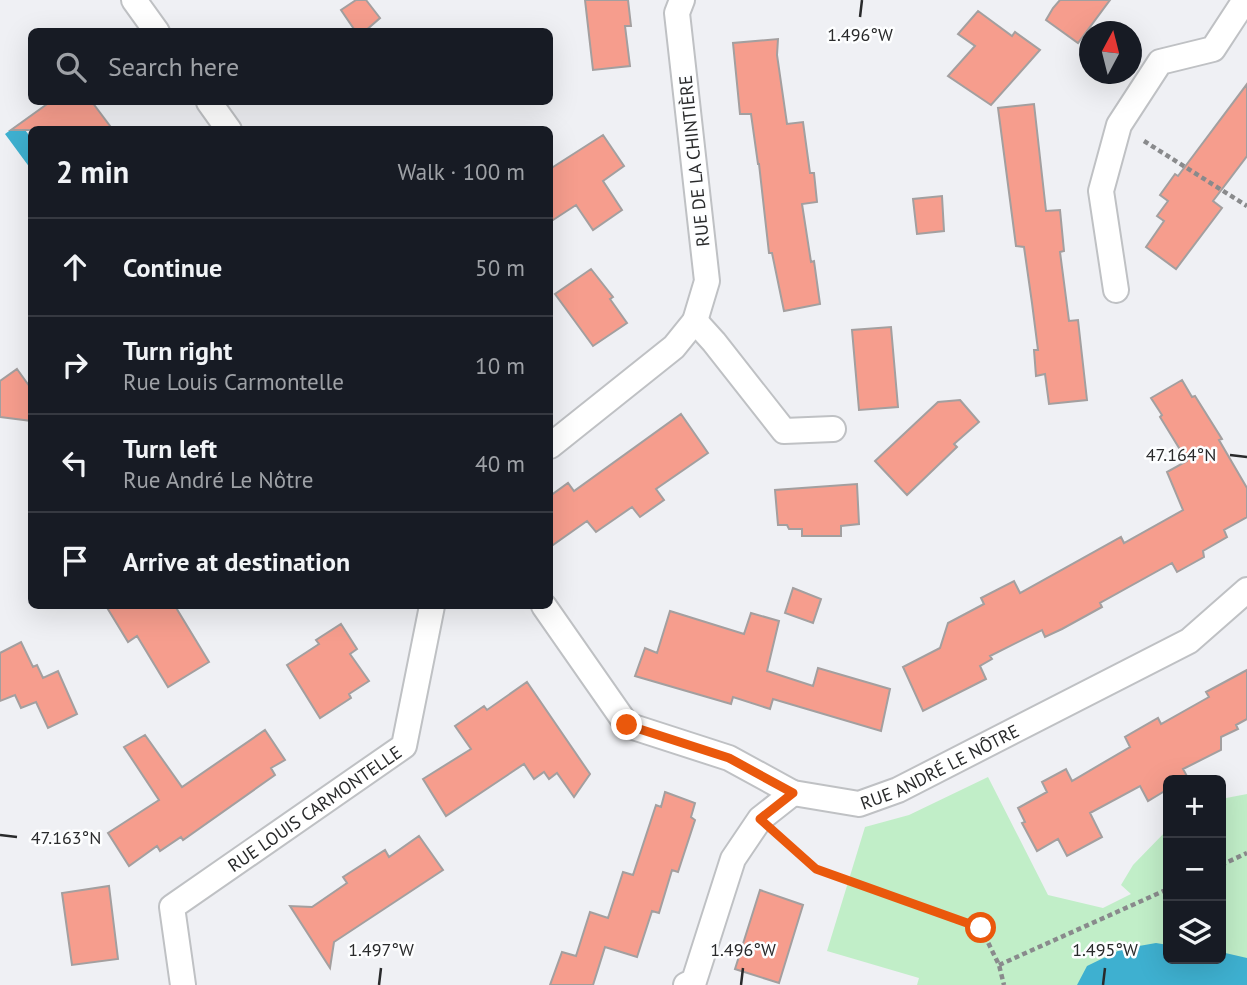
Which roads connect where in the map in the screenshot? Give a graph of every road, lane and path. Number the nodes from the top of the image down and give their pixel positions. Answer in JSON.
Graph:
{"nodes":[{"id":1,"x":134,"y":0,"type":"edge"},
{"id":2,"x":682,"y":0,"type":"edge"},
{"id":3,"x":1245,"y":0,"type":"edge"},
{"id":4,"x":154,"y":28,"type":"edge"},
{"id":5,"x":211,"y":105,"type":"edge"},
{"id":6,"x":1119,"y":125,"type":"junction"},
{"id":7,"x":226,"y":126,"type":"edge"},
{"id":8,"x":1247,"y":206,"type":"edge"},
{"id":9,"x":1116,"y":290,"type":"dead end"},
{"id":10,"x":695,"y":321,"type":"junction"},
{"id":11,"x":832,"y":429,"type":"dead end"},
{"id":12,"x":553,"y":444,"type":"edge"},
{"id":13,"x":1247,"y":590,"type":"edge"},
{"id":14,"x":431,"y":609,"type":"edge"},
{"id":15,"x":546,"y":609,"type":"edge"},
{"id":16,"x":793,"y":793,"type":"junction"},
{"id":17,"x":760,"y":819,"type":"junction"},
{"id":18,"x":1247,"y":853,"type":"edge"},
{"id":19,"x":1226,"y":863,"type":"edge"},
{"id":20,"x":1163,"y":891,"type":"edge"},
{"id":21,"x":999,"y":965,"type":"junction"},
{"id":22,"x":183,"y":985,"type":"edge"},
{"id":23,"x":686,"y":985,"type":"edge"},
{"id":24,"x":1004,"y":985,"type":"edge"}],
"edges":[{"from":1,"to":4,"type":"street"},
{"from":2,"to":10,"type":"street","name":"RUE DE LA CHINTIÈRE"},
{"from":3,"to":6,"type":"street"},
{"from":5,"to":7,"type":"street"},
{"from":6,"to":8,"type":"path"},
{"from":6,"to":9,"type":"street"},
{"from":10,"to":11,"type":"street"},
{"from":10,"to":12,"type":"street","name":"RUE DE LA CHINTIÈRE"},
{"from":13,"to":16,"type":"street","name":"RUE ANDRÉ LE NÔTRE"},
{"from":14,"to":22,"type":"street","name":"RUE LOUIS CARMONTELLE"},
{"from":15,"to":16,"type":"street","name":"RUE ANDRÉ LE NÔTRE"},
{"from":16,"to":17,"type":"street"},
{"from":17,"to":21,"type":"path"},
{"from":17,"to":23,"type":"street"},
{"from":18,"to":19,"type":"path"},
{"from":20,"to":21,"type":"path"},
{"from":21,"to":24,"type":"path"}]}
